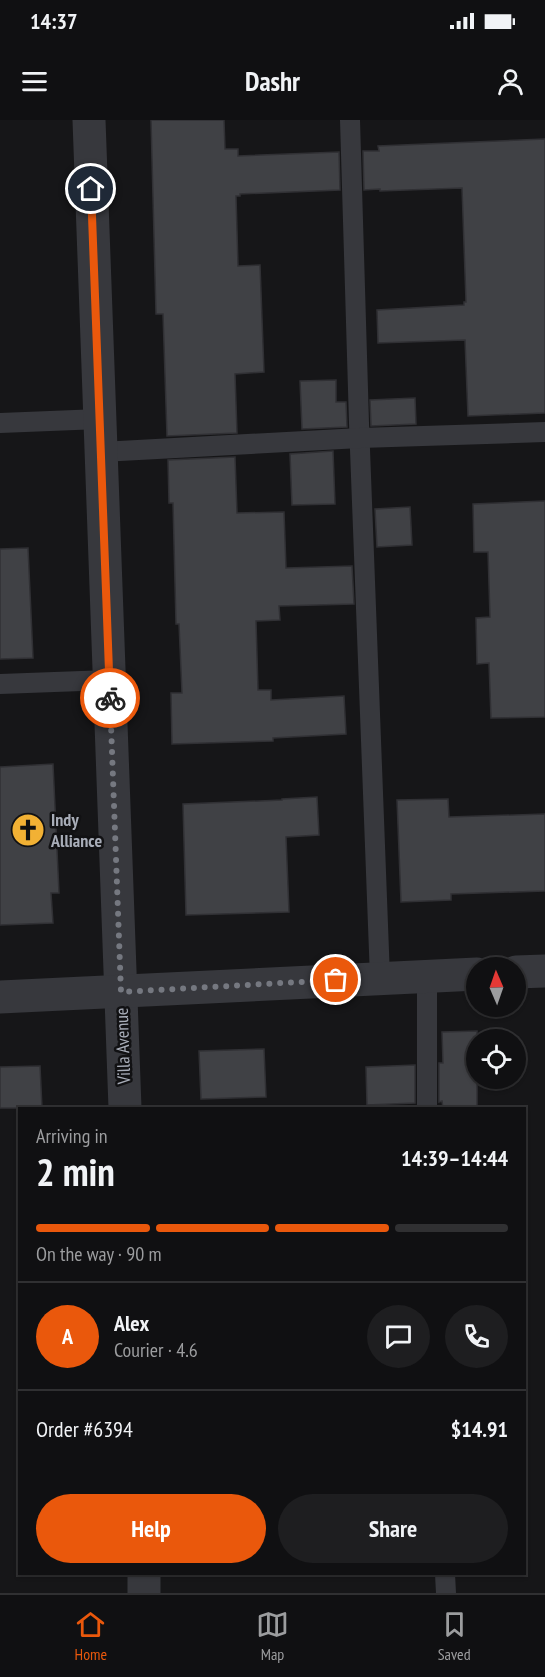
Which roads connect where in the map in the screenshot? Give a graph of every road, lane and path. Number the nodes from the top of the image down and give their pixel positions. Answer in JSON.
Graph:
{"nodes":[{"id":1,"x":89,"y":120,"type":"edge"},
{"id":2,"x":350,"y":120,"type":"edge"},
{"id":3,"x":100,"y":419,"type":"junction"},
{"id":4,"x":0,"y":423,"type":"edge"},
{"id":5,"x":545,"y":432,"type":"edge"},
{"id":6,"x":360,"y":438,"type":"junction"},
{"id":7,"x":101,"y":452,"type":"junction"},
{"id":8,"x":109,"y":680,"type":"junction"},
{"id":9,"x":0,"y":684,"type":"edge"},
{"id":10,"x":545,"y":971,"type":"edge"},
{"id":11,"x":526,"y":972,"type":"edge"},
{"id":12,"x":466,"y":974,"type":"edge"},
{"id":13,"x":427,"y":976,"type":"junction"},
{"id":14,"x":380,"y":978,"type":"junction"},
{"id":15,"x":121,"y":992,"type":"junction"},
{"id":16,"x":0,"y":996,"type":"edge"},
{"id":17,"x":125,"y":1107,"type":"edge"},
{"id":18,"x":427,"y":1107,"type":"edge"},
{"id":19,"x":144,"y":1575,"type":"edge"},
{"id":20,"x":445,"y":1575,"type":"edge"},
{"id":21,"x":144,"y":1593,"type":"edge"},
{"id":22,"x":446,"y":1593,"type":"edge"}],
"edges":[{"from":1,"to":3,"type":"street","name":"Villa Avenue"},
{"from":2,"to":6,"type":"lane"},
{"from":3,"to":4,"type":"lane"},
{"from":3,"to":7,"type":"street","name":"Villa Avenue"},
{"from":5,"to":6,"type":"lane"},
{"from":6,"to":7,"type":"lane"},
{"from":6,"to":14,"type":"lane"},
{"from":7,"to":8,"type":"street","name":"Villa Avenue"},
{"from":8,"to":9,"type":"lane"},
{"from":8,"to":15,"type":"street","name":"Villa Avenue"},
{"from":10,"to":11,"type":"street"},
{"from":12,"to":13,"type":"street"},
{"from":13,"to":14,"type":"street"},
{"from":13,"to":18,"type":"lane"},
{"from":14,"to":15,"type":"street"},
{"from":15,"to":16,"type":"street"},
{"from":15,"to":17,"type":"street","name":"Villa Avenue"},
{"from":19,"to":21,"type":"street"},
{"from":20,"to":22,"type":"lane"}]}
